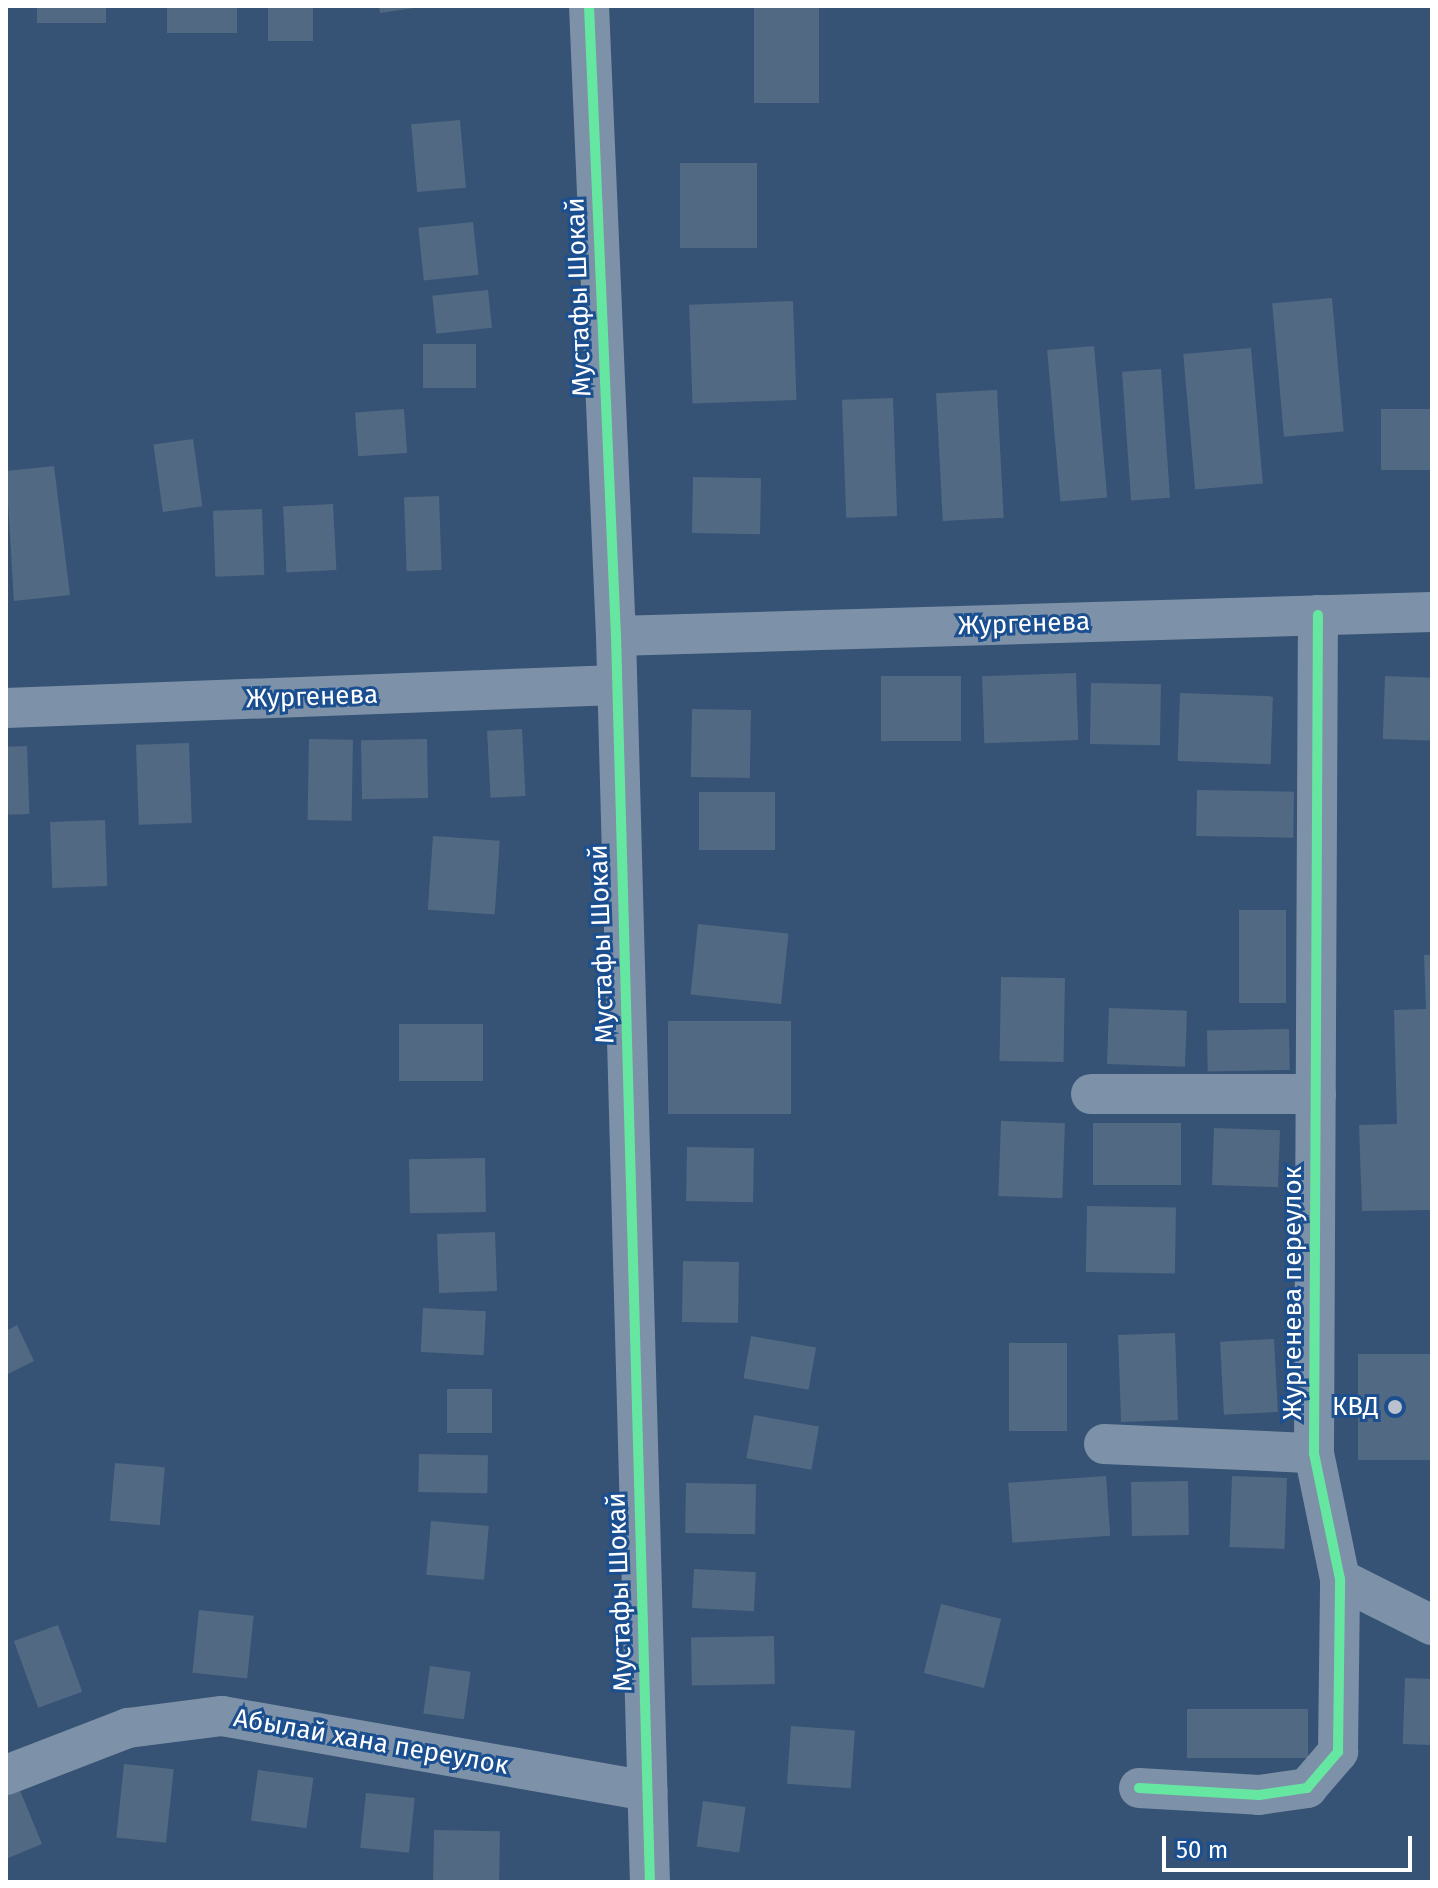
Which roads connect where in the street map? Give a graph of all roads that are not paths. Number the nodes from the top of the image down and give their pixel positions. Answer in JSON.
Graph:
{"nodes":[{"id":1,"x":589,"y":6,"type":"edge"},
{"id":2,"x":1432,"y":612,"type":"edge"},
{"id":3,"x":1318,"y":615,"type":"junction"},
{"id":4,"x":616,"y":636,"type":"junction"},
{"id":5,"x":617,"y":685,"type":"junction"},
{"id":6,"x":6,"y":708,"type":"edge"},
{"id":7,"x":1091,"y":1094,"type":"dead end"},
{"id":8,"x":1316,"y":1094,"type":"junction"},
{"id":9,"x":1104,"y":1444,"type":"dead end"},
{"id":10,"x":1314,"y":1453,"type":"junction"},
{"id":11,"x":1340,"y":1579,"type":"junction"},
{"id":12,"x":1432,"y":1625,"type":"edge"},
{"id":13,"x":6,"y":1775,"type":"edge"},
{"id":14,"x":1139,"y":1788,"type":"dead end"},
{"id":15,"x":647,"y":1791,"type":"junction"},
{"id":16,"x":650,"y":1882,"type":"edge"}],
"edges":[{"from":1,"to":4,"type":"street","name":"Мустафы Шокай"},
{"from":2,"to":3,"type":"street","name":"Жургенева"},
{"from":3,"to":4,"type":"street","name":"Жургенева"},
{"from":3,"to":8,"type":"street","name":"Жургенева переулок"},
{"from":4,"to":5,"type":"street","name":"Мустафы Шокай"},
{"from":5,"to":6,"type":"street","name":"Жургенева"},
{"from":5,"to":15,"type":"street","name":"Мустафы Шокай"},
{"from":7,"to":8,"type":"street"},
{"from":8,"to":10,"type":"street","name":"Жургенева переулок"},
{"from":9,"to":10,"type":"street","name":"Жургенева переулок"},
{"from":10,"to":11,"type":"street","name":"Жургенева переулок"},
{"from":11,"to":12,"type":"street"},
{"from":11,"to":14,"type":"street","name":"Жургенева переулок"},
{"from":13,"to":15,"type":"street","name":"Абылай хана переулок"},
{"from":15,"to":16,"type":"street","name":"Мустафы Шокай"}]}
